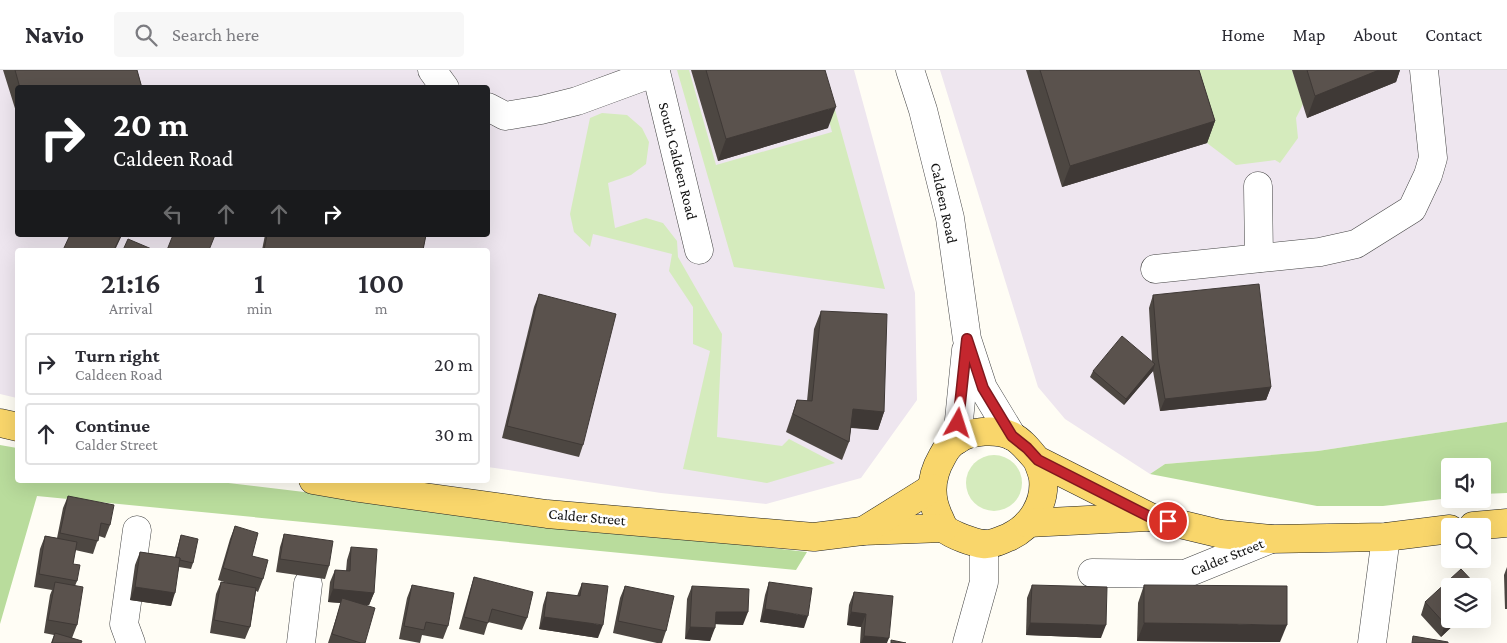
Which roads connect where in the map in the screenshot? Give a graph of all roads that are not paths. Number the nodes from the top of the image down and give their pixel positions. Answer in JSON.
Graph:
{"nodes":[{"id":1,"x":432,"y":70,"type":"edge"},
{"id":2,"x":910,"y":70,"type":"edge"},
{"id":3,"x":1424,"y":70,"type":"edge"},
{"id":4,"x":656,"y":71,"type":"edge"},
{"id":5,"x":443,"y":85,"type":"edge"},
{"id":6,"x":490,"y":108,"type":"edge"},
{"id":7,"x":1258,"y":186,"type":"dead end"},
{"id":8,"x":699,"y":250,"type":"dead end"},
{"id":9,"x":1259,"y":258,"type":"junction"},
{"id":10,"x":1155,"y":270,"type":"dead end"},
{"id":11,"x":967,"y":339,"type":"junction"},
{"id":12,"x":0,"y":423,"type":"edge"},
{"id":13,"x":15,"y":426,"type":"edge"},
{"id":14,"x":1012,"y":436,"type":"junction"},
{"id":15,"x":957,"y":440,"type":"junction"},
{"id":16,"x":1038,"y":460,"type":"junction"},
{"id":17,"x":330,"y":483,"type":"edge"},
{"id":18,"x":932,"y":488,"type":"junction"},
{"id":19,"x":1150,"y":517,"type":"junction"},
{"id":20,"x":1028,"y":523,"type":"junction"},
{"id":21,"x":1507,"y":523,"type":"edge"},
{"id":22,"x":1491,"y":524,"type":"edge"},
{"id":23,"x":944,"y":528,"type":"junction"},
{"id":24,"x":137,"y":530,"type":"dead end"},
{"id":25,"x":1441,"y":530,"type":"edge"},
{"id":26,"x":862,"y":531,"type":"junction"},
{"id":27,"x":1386,"y":537,"type":"junction"},
{"id":28,"x":1271,"y":539,"type":"junction"},
{"id":29,"x":984,"y":544,"type":"junction"},
{"id":30,"x":1092,"y":574,"type":"dead end"},
{"id":31,"x":308,"y":584,"type":"dead end"},
{"id":32,"x":131,"y":643,"type":"edge"},
{"id":33,"x":301,"y":643,"type":"edge"},
{"id":34,"x":967,"y":643,"type":"edge"},
{"id":35,"x":1372,"y":643,"type":"edge"}],
"edges":[{"from":1,"to":5,"type":"street"},
{"from":2,"to":11,"type":"street","name":"Caldeen Road"},
{"from":3,"to":9,"type":"street"},
{"from":4,"to":6,"type":"street","name":"South Caldeen Road"},
{"from":4,"to":8,"type":"street","name":"South Caldeen Road"},
{"from":7,"to":9,"type":"street"},
{"from":9,"to":10,"type":"street"},
{"from":11,"to":14,"type":"street","name":"Caldeen Road"},
{"from":11,"to":15,"type":"street","name":"Caldeen Road"},
{"from":12,"to":13,"type":"main road"},
{"from":14,"to":15,"type":"main road"},
{"from":14,"to":16,"type":"main road","name":"Calder Street"},
{"from":15,"to":18,"type":"main road"},
{"from":16,"to":19,"type":"main road","name":"Calder Street"},
{"from":16,"to":20,"type":"main road"},
{"from":17,"to":26,"type":"main road","name":"Calder Street"},
{"from":18,"to":23,"type":"main road"},
{"from":18,"to":26,"type":"main road","name":"Calder Street"},
{"from":19,"to":20,"type":"main road","name":"Calder Street"},
{"from":19,"to":28,"type":"main road","name":"Calder Street"},
{"from":20,"to":29,"type":"main road"},
{"from":21,"to":22,"type":"main road"},
{"from":23,"to":26,"type":"main road","name":"Calder Street"},
{"from":23,"to":29,"type":"main road","name":"Calder Street"},
{"from":24,"to":32,"type":"street"},
{"from":25,"to":27,"type":"main road","name":"Calder Street"},
{"from":27,"to":28,"type":"main road","name":"Calder Street"},
{"from":27,"to":35,"type":"street"},
{"from":28,"to":30,"type":"street","name":"Calder Street"},
{"from":29,"to":34,"type":"street"},
{"from":31,"to":33,"type":"street"}]}
